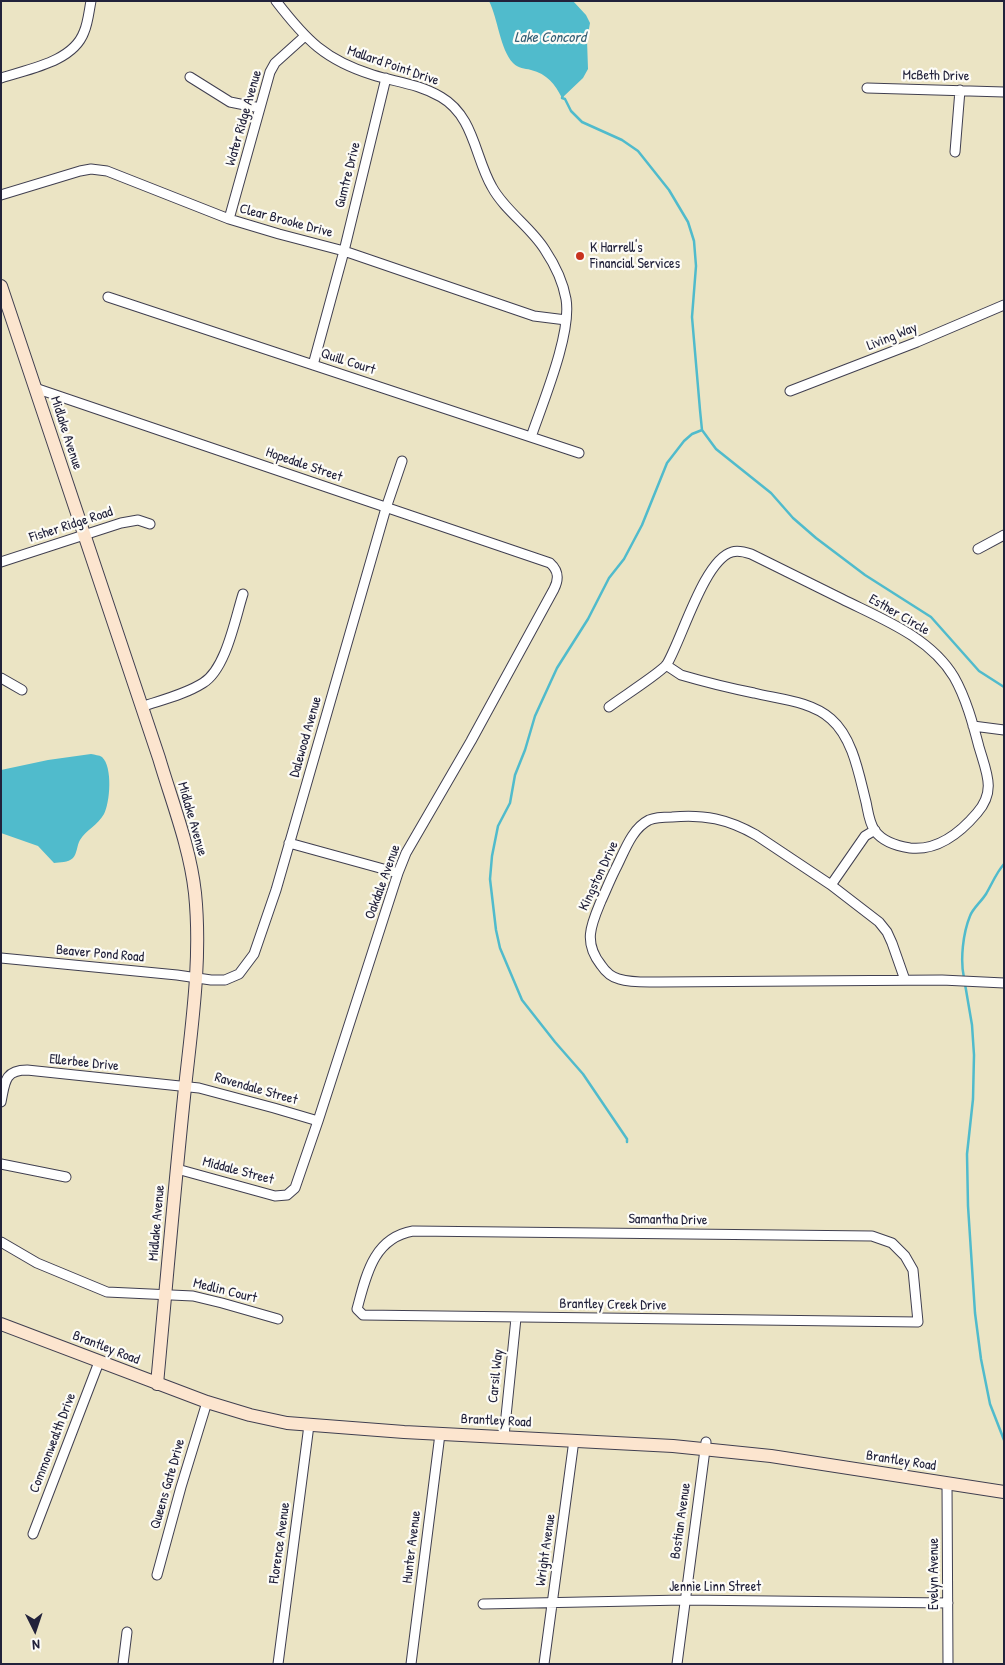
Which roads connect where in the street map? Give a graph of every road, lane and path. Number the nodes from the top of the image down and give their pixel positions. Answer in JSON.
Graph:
{"nodes":[{"id":1,"x":91,"y":1,"type":"edge"},
{"id":2,"x":276,"y":1,"type":"edge"},
{"id":3,"x":305,"y":36,"type":"junction"},
{"id":4,"x":190,"y":77,"type":"dead end"},
{"id":5,"x":1,"y":78,"type":"edge"},
{"id":6,"x":386,"y":78,"type":"junction"},
{"id":7,"x":867,"y":88,"type":"dead end"},
{"id":8,"x":960,"y":90,"type":"junction"},
{"id":9,"x":1004,"y":92,"type":"edge"},
{"id":10,"x":260,"y":108,"type":"junction"},
{"id":11,"x":955,"y":152,"type":"dead end"},
{"id":12,"x":1,"y":196,"type":"edge"},
{"id":13,"x":229,"y":219,"type":"junction"},
{"id":14,"x":344,"y":250,"type":"junction"},
{"id":15,"x":2,"y":288,"type":"edge"},
{"id":16,"x":108,"y":297,"type":"dead end"},
{"id":17,"x":1004,"y":305,"type":"edge"},
{"id":18,"x":566,"y":320,"type":"junction"},
{"id":19,"x":313,"y":365,"type":"junction"},
{"id":20,"x":35,"y":388,"type":"junction"},
{"id":21,"x":790,"y":391,"type":"dead end"},
{"id":22,"x":531,"y":437,"type":"junction"},
{"id":23,"x":579,"y":453,"type":"dead end"},
{"id":24,"x":402,"y":461,"type":"dead end"},
{"id":25,"x":386,"y":508,"type":"junction"},
{"id":26,"x":150,"y":524,"type":"dead end"},
{"id":27,"x":84,"y":536,"type":"junction"},
{"id":28,"x":1004,"y":536,"type":"edge"},
{"id":29,"x":978,"y":549,"type":"dead end"},
{"id":30,"x":1,"y":562,"type":"edge"},
{"id":31,"x":558,"y":575,"type":"joint"},
{"id":32,"x":244,"y":594,"type":"dead end"},
{"id":33,"x":666,"y":665,"type":"junction"},
{"id":34,"x":1,"y":678,"type":"edge"},
{"id":35,"x":22,"y":690,"type":"dead end"},
{"id":36,"x":141,"y":707,"type":"junction"},
{"id":37,"x":608,"y":707,"type":"dead end"},
{"id":38,"x":973,"y":726,"type":"junction"},
{"id":39,"x":1004,"y":730,"type":"edge"},
{"id":40,"x":875,"y":830,"type":"junction"},
{"id":41,"x":289,"y":843,"type":"junction"},
{"id":42,"x":398,"y":873,"type":"junction"},
{"id":43,"x":831,"y":885,"type":"junction"},
{"id":44,"x":1,"y":958,"type":"edge"},
{"id":45,"x":196,"y":978,"type":"junction"},
{"id":46,"x":905,"y":980,"type":"junction"},
{"id":47,"x":1004,"y":982,"type":"edge"},
{"id":48,"x":185,"y":1086,"type":"junction"},
{"id":49,"x":1,"y":1102,"type":"edge"},
{"id":50,"x":318,"y":1121,"type":"junction"},
{"id":51,"x":1,"y":1164,"type":"edge"},
{"id":52,"x":177,"y":1169,"type":"junction"},
{"id":53,"x":66,"y":1177,"type":"dead end"},
{"id":54,"x":291,"y":1192,"type":"joint"},
{"id":55,"x":1,"y":1242,"type":"edge"},
{"id":56,"x":371,"y":1265,"type":"joint"},
{"id":57,"x":165,"y":1294,"type":"junction"},
{"id":58,"x":516,"y":1318,"type":"junction"},
{"id":59,"x":278,"y":1319,"type":"dead end"},
{"id":60,"x":918,"y":1322,"type":"joint"},
{"id":61,"x":1,"y":1324,"type":"edge"},
{"id":62,"x":99,"y":1362,"type":"junction"},
{"id":63,"x":157,"y":1384,"type":"junction"},
{"id":64,"x":208,"y":1402,"type":"junction"},
{"id":65,"x":309,"y":1426,"type":"junction"},
{"id":66,"x":440,"y":1434,"type":"junction"},
{"id":67,"x":504,"y":1436,"type":"junction"},
{"id":68,"x":574,"y":1440,"type":"junction"},
{"id":69,"x":705,"y":1446,"type":"junction"},
{"id":70,"x":947,"y":1484,"type":"junction"},
{"id":71,"x":1004,"y":1492,"type":"edge"},
{"id":72,"x":33,"y":1534,"type":"dead end"},
{"id":73,"x":157,"y":1575,"type":"dead end"},
{"id":74,"x":684,"y":1600,"type":"junction"},
{"id":75,"x":553,"y":1602,"type":"junction"},
{"id":76,"x":948,"y":1603,"type":"junction"},
{"id":77,"x":483,"y":1604,"type":"dead end"},
{"id":78,"x":127,"y":1632,"type":"dead end"},
{"id":79,"x":123,"y":1664,"type":"edge"},
{"id":80,"x":278,"y":1664,"type":"edge"},
{"id":81,"x":411,"y":1664,"type":"edge"},
{"id":82,"x":544,"y":1664,"type":"edge"},
{"id":83,"x":676,"y":1664,"type":"edge"},
{"id":84,"x":948,"y":1664,"type":"edge"}],
"edges":[{"from":1,"to":5,"type":"street"},
{"from":2,"to":3,"type":"street","name":"Mallard Point Drive"},
{"from":3,"to":6,"type":"street","name":"Mallard Point Drive"},
{"from":3,"to":10,"type":"street","name":"Water Ridge Avenue"},
{"from":4,"to":10,"type":"street"},
{"from":6,"to":14,"type":"street","name":"Gumtre Drive"},
{"from":6,"to":18,"type":"street","name":"Mallard Point Drive"},
{"from":7,"to":8,"type":"street","name":"McBeth Drive"},
{"from":8,"to":9,"type":"street","name":"McBeth Drive"},
{"from":8,"to":11,"type":"street"},
{"from":10,"to":13,"type":"street","name":"Water Ridge Avenue"},
{"from":12,"to":13,"type":"street","name":"Clear Brooke Drive"},
{"from":13,"to":14,"type":"street","name":"Clear Brooke Drive"},
{"from":14,"to":18,"type":"street","name":"Clear Brooke Drive"},
{"from":14,"to":19,"type":"street","name":"Gumtre Drive"},
{"from":15,"to":20,"type":"street","name":"Midlake Avenue"},
{"from":16,"to":19,"type":"street","name":"Quill Court"},
{"from":17,"to":21,"type":"street","name":"Living Way"},
{"from":18,"to":22,"type":"street","name":"Mallard Point Drive"},
{"from":19,"to":22,"type":"street","name":"Quill Court"},
{"from":20,"to":25,"type":"street","name":"Hopedale Street"},
{"from":20,"to":27,"type":"street","name":"Midlake Avenue"},
{"from":22,"to":23,"type":"street","name":"Quill Court"},
{"from":24,"to":25,"type":"street","name":"Dalewood Avenue"},
{"from":25,"to":31,"type":"street","name":"Hopedale Street"},
{"from":25,"to":41,"type":"street","name":"Dalewood Avenue"},
{"from":26,"to":27,"type":"street","name":"Fisher Ridge Road"},
{"from":27,"to":30,"type":"street","name":"Fisher Ridge Road"},
{"from":27,"to":36,"type":"street","name":"Midlake Avenue"},
{"from":28,"to":29,"type":"street"},
{"from":31,"to":42,"type":"street","name":"Oakdale Avenue"},
{"from":32,"to":36,"type":"street"},
{"from":33,"to":37,"type":"street","name":"Esther Circle"},
{"from":33,"to":38,"type":"street","name":"Esther Circle"},
{"from":33,"to":40,"type":"street"},
{"from":34,"to":35,"type":"street"},
{"from":36,"to":45,"type":"street","name":"Midlake Avenue"},
{"from":38,"to":39,"type":"street"},
{"from":38,"to":40,"type":"street","name":"Esther Circle"},
{"from":40,"to":43,"type":"street"},
{"from":41,"to":42,"type":"street"},
{"from":41,"to":45,"type":"street","name":"Dalewood Avenue"},
{"from":42,"to":50,"type":"street","name":"Oakdale Avenue"},
{"from":43,"to":46,"type":"street","name":"Kingston Drive"},
{"from":43,"to":46,"type":"street","name":"Kingston Drive"},
{"from":44,"to":45,"type":"street","name":"Beaver Pond Road"},
{"from":45,"to":48,"type":"street","name":"Midlake Avenue"},
{"from":46,"to":47,"type":"street","name":"Kingston Drive"},
{"from":48,"to":49,"type":"street","name":"Ellerbee Drive"},
{"from":48,"to":50,"type":"street","name":"Ravendale Street"},
{"from":48,"to":52,"type":"street","name":"Midlake Avenue"},
{"from":50,"to":54,"type":"street","name":"Oakdale Avenue"},
{"from":51,"to":53,"type":"street"},
{"from":52,"to":54,"type":"street","name":"Middale Street"},
{"from":52,"to":57,"type":"street","name":"Midlake Avenue"},
{"from":55,"to":57,"type":"street"},
{"from":56,"to":58,"type":"street","name":"Brantley Creek Drive"},
{"from":56,"to":60,"type":"street","name":"Samantha Drive"},
{"from":57,"to":59,"type":"street","name":"Medlin Court"},
{"from":57,"to":63,"type":"street","name":"Midlake Avenue"},
{"from":58,"to":60,"type":"street","name":"Brantley Creek Drive"},
{"from":58,"to":67,"type":"street","name":"Carsil Way"},
{"from":61,"to":62,"type":"street","name":"Brantley Road"},
{"from":62,"to":63,"type":"street","name":"Brantley Road"},
{"from":62,"to":72,"type":"street","name":"Commonwealth Drive"},
{"from":63,"to":64,"type":"street","name":"Brantley Road"},
{"from":64,"to":65,"type":"street","name":"Brantley Road"},
{"from":64,"to":73,"type":"street","name":"Queens Gate Drive"},
{"from":65,"to":66,"type":"street","name":"Brantley Road"},
{"from":65,"to":80,"type":"street","name":"Florence Avenue"},
{"from":66,"to":67,"type":"street","name":"Brantley Road"},
{"from":66,"to":81,"type":"street","name":"Hunter Avenue"},
{"from":67,"to":68,"type":"street","name":"Brantley Road"},
{"from":68,"to":69,"type":"street","name":"Brantley Road"},
{"from":68,"to":75,"type":"street","name":"Wright Avenue"},
{"from":69,"to":70,"type":"street","name":"Brantley Road"},
{"from":69,"to":74,"type":"street","name":"Bostian Avenue"},
{"from":70,"to":71,"type":"street","name":"Brantley Road"},
{"from":70,"to":76,"type":"street","name":"Evelyn Avenue"},
{"from":74,"to":75,"type":"street","name":"Jennie Linn Street"},
{"from":74,"to":76,"type":"street","name":"Jennie Linn Street"},
{"from":74,"to":83,"type":"street","name":"Bostian Avenue"},
{"from":75,"to":77,"type":"street","name":"Jennie Linn Street"},
{"from":75,"to":82,"type":"street","name":"Wright Avenue"},
{"from":76,"to":84,"type":"street","name":"Evelyn Avenue"},
{"from":78,"to":79,"type":"street"}]}
